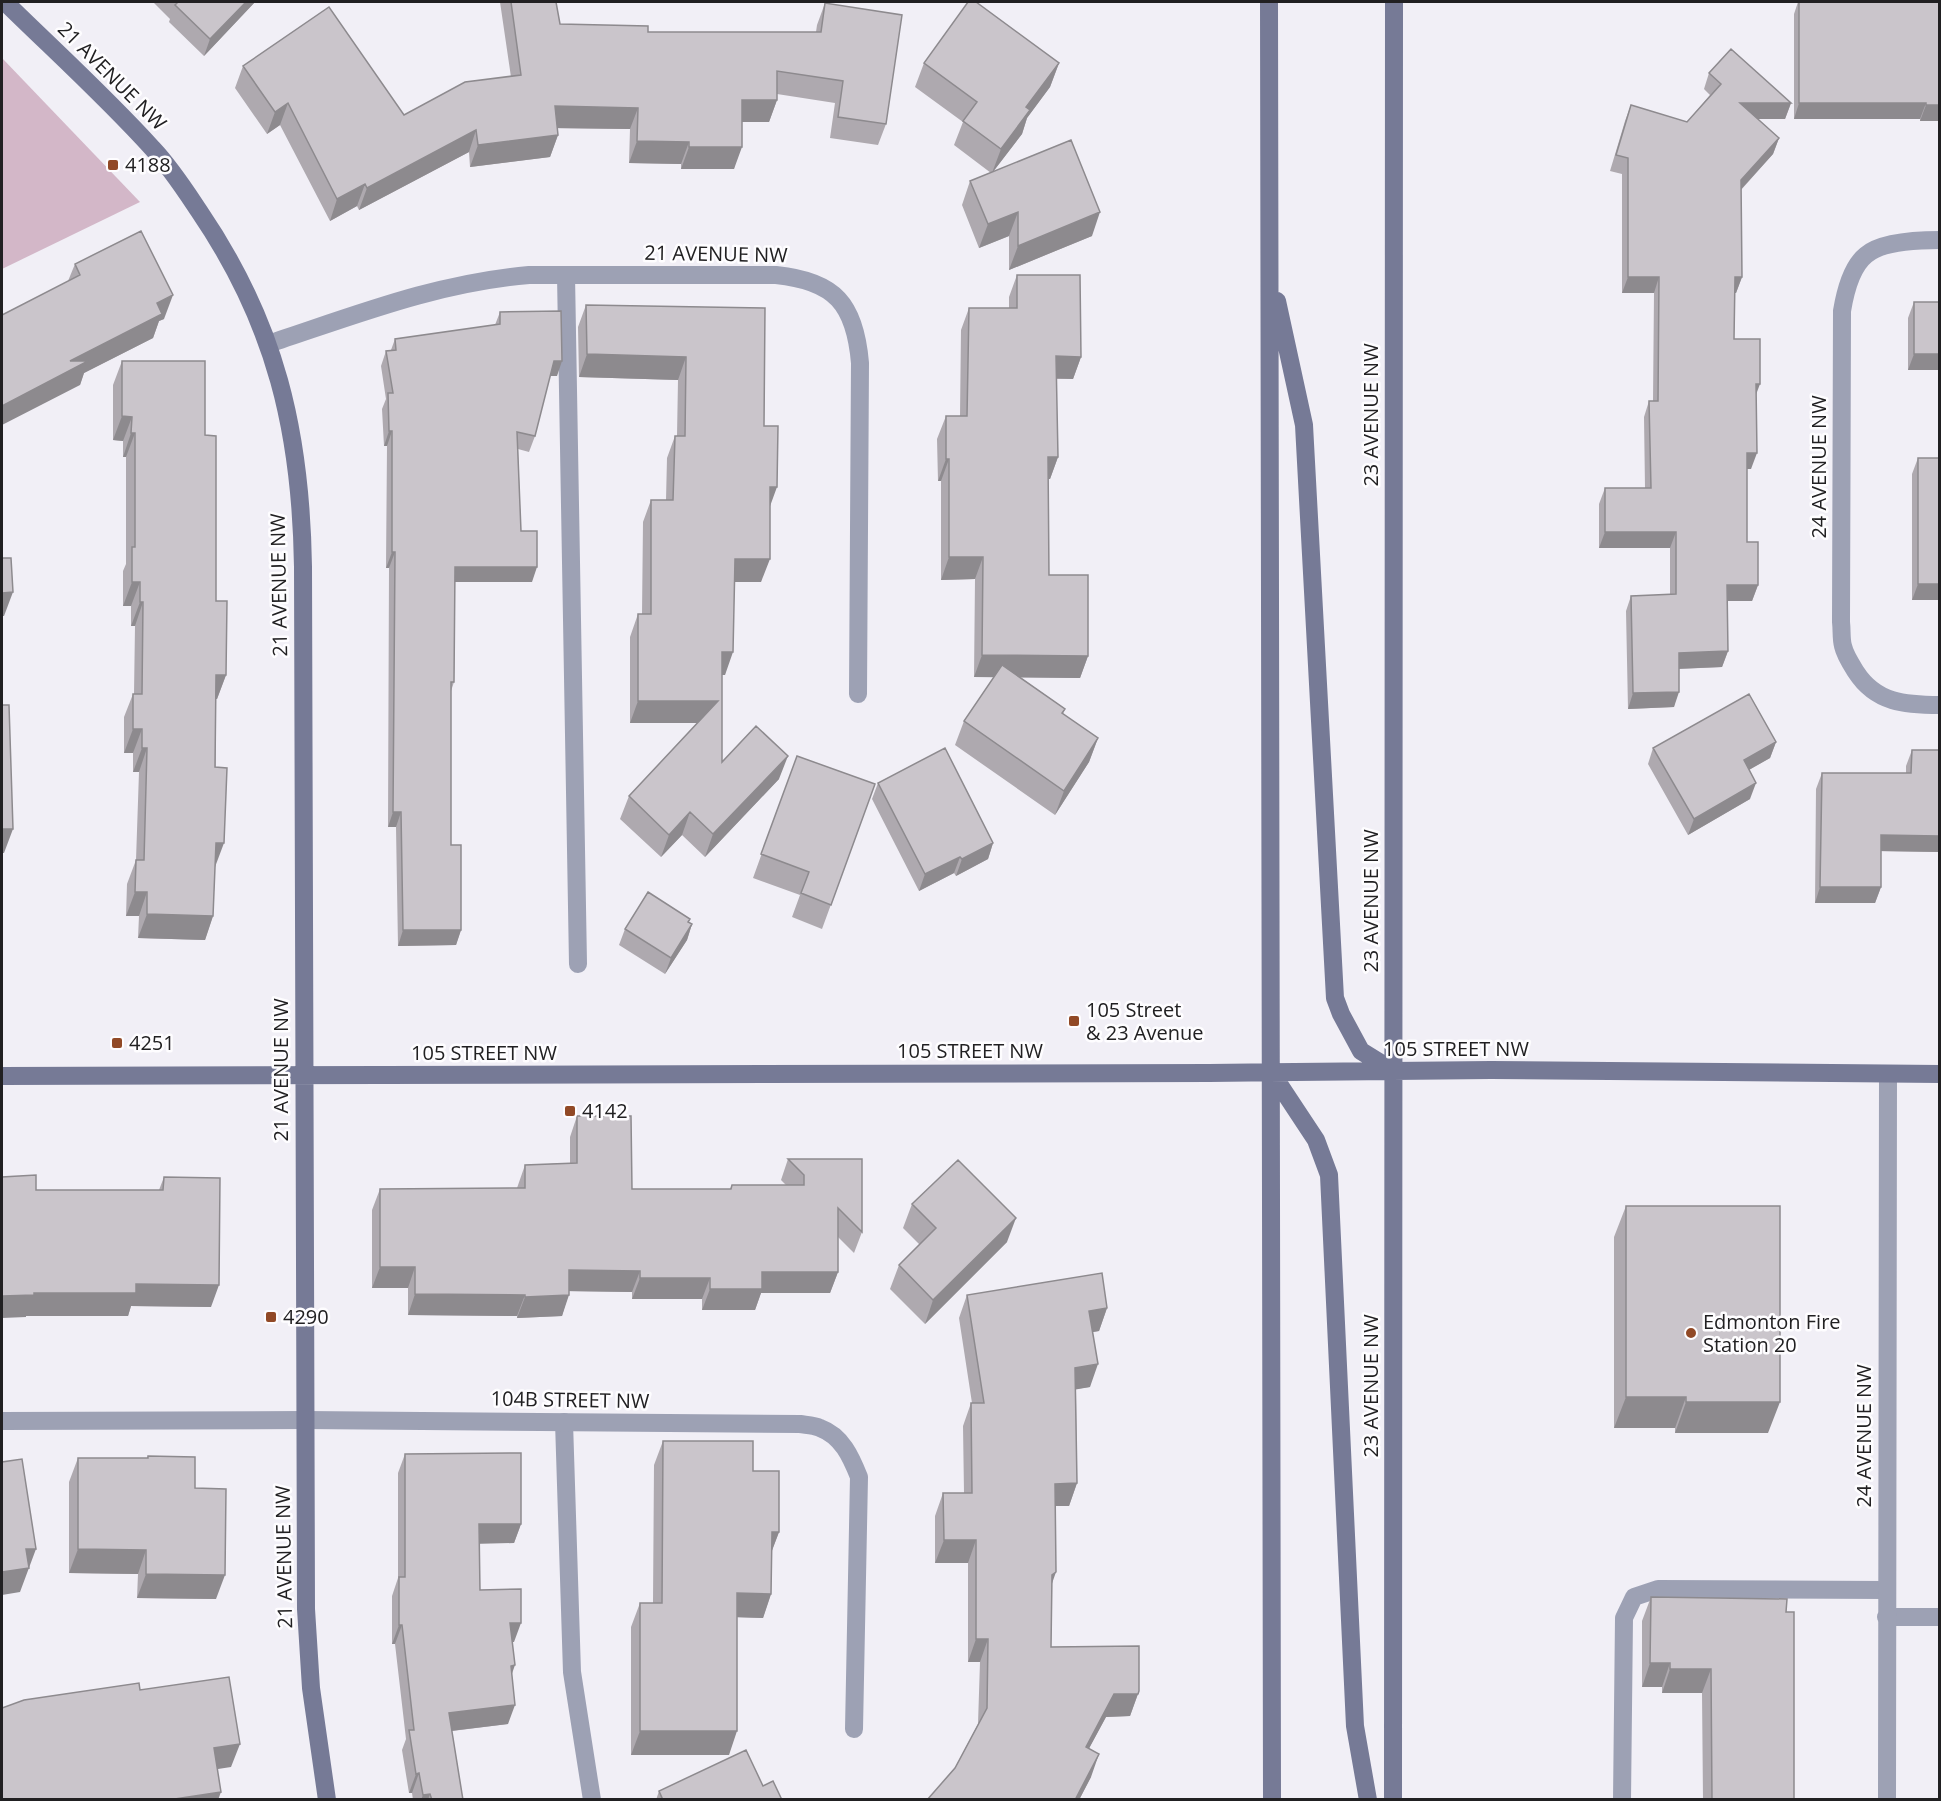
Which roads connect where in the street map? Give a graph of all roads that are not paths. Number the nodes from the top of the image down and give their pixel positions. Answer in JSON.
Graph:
{"nodes":[{"id":1,"x":5,"y":2,"type":"edge"},
{"id":2,"x":1269,"y":2,"type":"edge"},
{"id":3,"x":1394,"y":2,"type":"edge"},
{"id":4,"x":1940,"y":240,"type":"edge"},
{"id":5,"x":1269,"y":264,"type":"junction"},
{"id":6,"x":566,"y":275,"type":"junction"},
{"id":7,"x":268,"y":344,"type":"junction"},
{"id":8,"x":858,"y":694,"type":"dead end"},
{"id":9,"x":1940,"y":705,"type":"edge"},
{"id":10,"x":578,"y":964,"type":"dead end"},
{"id":11,"x":1270,"y":1072,"type":"junction"},
{"id":12,"x":1395,"y":1072,"type":"junction"},
{"id":13,"x":1888,"y":1074,"type":"junction"},
{"id":14,"x":1940,"y":1074,"type":"edge"},
{"id":15,"x":2,"y":1076,"type":"edge"},
{"id":16,"x":303,"y":1076,"type":"junction"},
{"id":17,"x":305,"y":1420,"type":"junction"},
{"id":18,"x":2,"y":1421,"type":"edge"},
{"id":19,"x":564,"y":1422,"type":"junction"},
{"id":20,"x":1886,"y":1590,"type":"junction"},
{"id":21,"x":1886,"y":1617,"type":"junction"},
{"id":22,"x":1940,"y":1617,"type":"edge"},
{"id":23,"x":854,"y":1729,"type":"dead end"},
{"id":24,"x":327,"y":1800,"type":"edge"},
{"id":25,"x":592,"y":1800,"type":"edge"},
{"id":26,"x":1272,"y":1800,"type":"edge"},
{"id":27,"x":1368,"y":1800,"type":"edge"},
{"id":28,"x":1393,"y":1800,"type":"edge"},
{"id":29,"x":1622,"y":1800,"type":"edge"},
{"id":30,"x":1887,"y":1800,"type":"edge"}],
"edges":[{"from":1,"to":7,"type":"main road","name":"21 AVENUE NW"},
{"from":2,"to":5,"type":"main road"},
{"from":3,"to":12,"type":"main road","name":"23 AVENUE NW"},
{"from":4,"to":9,"type":"street","name":"24 AVENUE NW"},
{"from":5,"to":11,"type":"main road"},
{"from":5,"to":12,"type":"main road"},
{"from":6,"to":7,"type":"street","name":"21 AVENUE NW"},
{"from":6,"to":8,"type":"street","name":"21 AVENUE NW"},
{"from":6,"to":10,"type":"street"},
{"from":7,"to":16,"type":"main road","name":"21 AVENUE NW"},
{"from":11,"to":12,"type":"main road","name":"105 STREET NW"},
{"from":11,"to":16,"type":"main road","name":"105 STREET NW"},
{"from":11,"to":26,"type":"main road"},
{"from":11,"to":27,"type":"main road"},
{"from":12,"to":13,"type":"main road","name":"105 STREET NW"},
{"from":12,"to":28,"type":"main road","name":"23 AVENUE NW"},
{"from":13,"to":14,"type":"main road","name":"105 STREET NW"},
{"from":13,"to":20,"type":"street","name":"24 AVENUE NW"},
{"from":15,"to":16,"type":"main road","name":"105 STREET NW"},
{"from":16,"to":17,"type":"main road","name":"21 AVENUE NW"},
{"from":17,"to":18,"type":"street","name":"104B STREET NW"},
{"from":17,"to":19,"type":"street","name":"104B STREET NW"},
{"from":17,"to":24,"type":"main road","name":"21 AVENUE NW"},
{"from":19,"to":23,"type":"street","name":"104B STREET NW"},
{"from":19,"to":25,"type":"street"},
{"from":20,"to":21,"type":"street","name":"24 AVENUE NW"},
{"from":20,"to":29,"type":"street"},
{"from":21,"to":22,"type":"street"},
{"from":21,"to":30,"type":"street","name":"24 AVENUE NW"}]}
